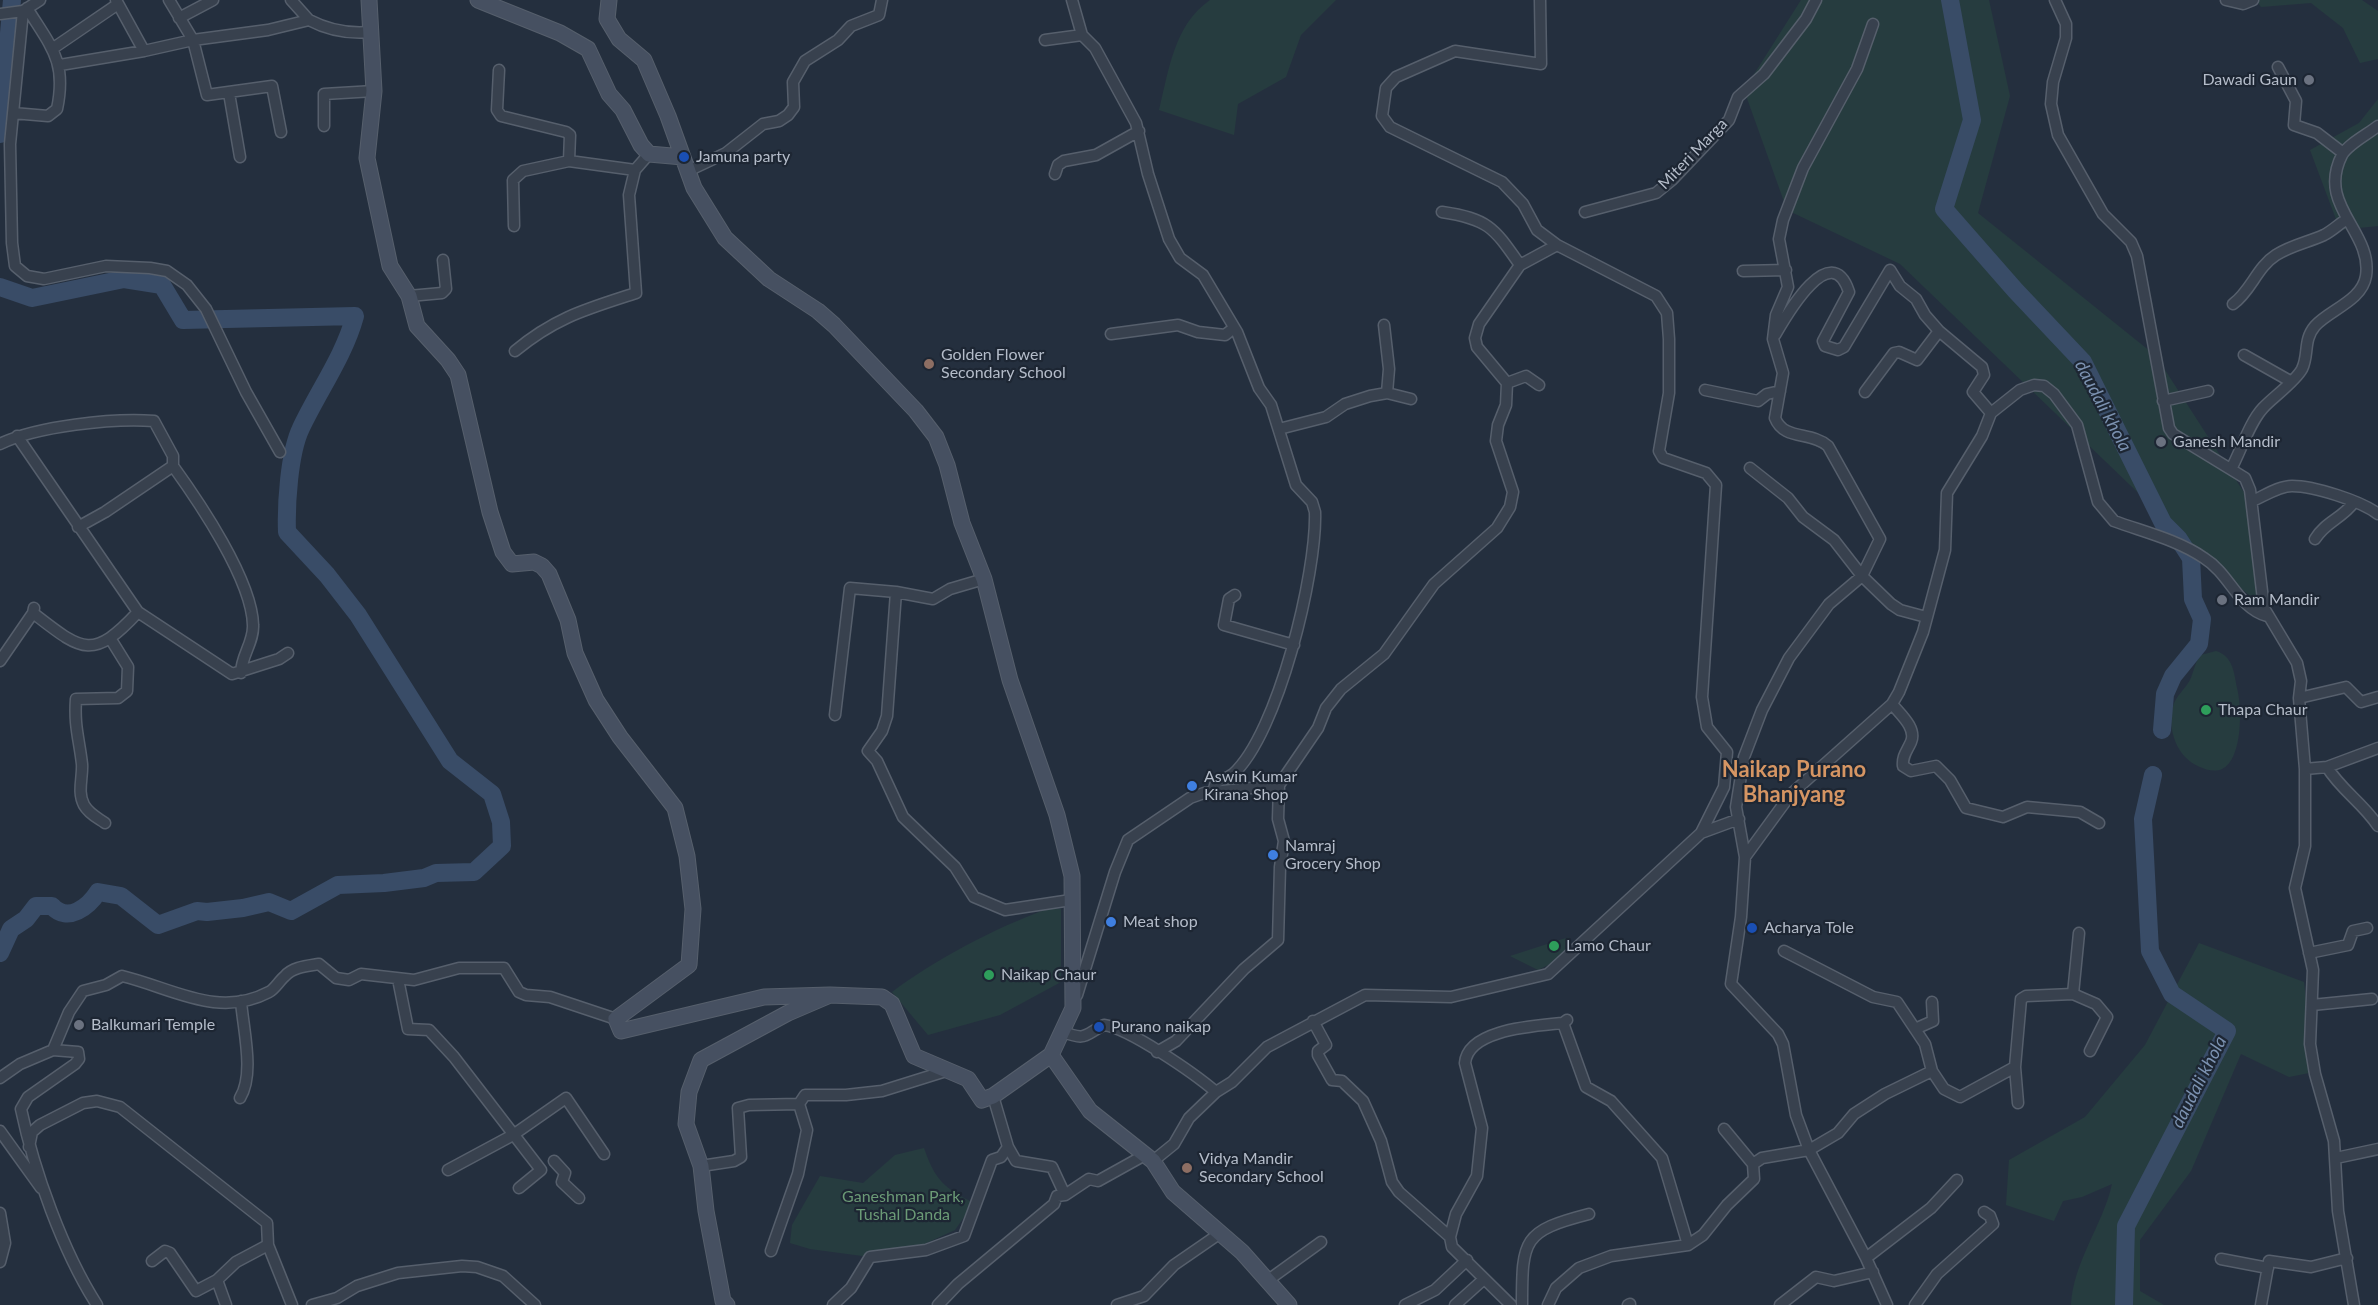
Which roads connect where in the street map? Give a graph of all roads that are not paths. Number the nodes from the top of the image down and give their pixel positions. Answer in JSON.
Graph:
{"nodes":[{"id":1,"x":40,"y":0,"type":"edge"},
{"id":2,"x":169,"y":0,"type":"edge"},
{"id":3,"x":213,"y":0,"type":"edge"},
{"id":4,"x":291,"y":0,"type":"edge"},
{"id":5,"x":369,"y":0,"type":"edge"},
{"id":6,"x":478,"y":0,"type":"edge"},
{"id":7,"x":609,"y":0,"type":"edge"},
{"id":8,"x":882,"y":0,"type":"edge"},
{"id":9,"x":1072,"y":0,"type":"edge"},
{"id":10,"x":1540,"y":0,"type":"edge"},
{"id":11,"x":1816,"y":0,"type":"edge"},
{"id":12,"x":2055,"y":0,"type":"edge"},
{"id":13,"x":2226,"y":0,"type":"edge"},
{"id":14,"x":2253,"y":0,"type":"edge"},
{"id":15,"x":117,"y":2,"type":"edge"},
{"id":16,"x":24,"y":10,"type":"junction"},
{"id":17,"x":1,"y":14,"type":"edge"},
{"id":18,"x":178,"y":18,"type":"junction"},
{"id":19,"x":309,"y":20,"type":"junction"},
{"id":20,"x":1873,"y":24,"type":"dead end"},
{"id":21,"x":370,"y":32,"type":"junction"},
{"id":22,"x":1082,"y":35,"type":"junction"},
{"id":23,"x":193,"y":40,"type":"junction"},
{"id":24,"x":1046,"y":40,"type":"dead end"},
{"id":25,"x":52,"y":49,"type":"junction"},
{"id":26,"x":144,"y":51,"type":"junction"},
{"id":27,"x":60,"y":65,"type":"junction"},
{"id":28,"x":2278,"y":67,"type":"dead end"},
{"id":29,"x":499,"y":70,"type":"dead end"},
{"id":30,"x":374,"y":91,"type":"junction"},
{"id":31,"x":229,"y":93,"type":"junction"},
{"id":32,"x":13,"y":113,"type":"junction"},
{"id":33,"x":324,"y":126,"type":"dead end"},
{"id":34,"x":2378,"y":126,"type":"edge"},
{"id":35,"x":1139,"y":131,"type":"junction"},
{"id":36,"x":281,"y":132,"type":"dead end"},
{"id":37,"x":2343,"y":153,"type":"junction"},
{"id":38,"x":649,"y":154,"type":"junction"},
{"id":39,"x":240,"y":157,"type":"dead end"},
{"id":40,"x":569,"y":161,"type":"junction"},
{"id":41,"x":685,"y":164,"type":"junction"},
{"id":42,"x":635,"y":170,"type":"junction"},
{"id":43,"x":1055,"y":174,"type":"dead end"},
{"id":44,"x":1442,"y":212,"type":"dead end"},
{"id":45,"x":1585,"y":212,"type":"dead end"},
{"id":46,"x":2347,"y":219,"type":"junction"},
{"id":47,"x":514,"y":226,"type":"dead end"},
{"id":48,"x":1557,"y":245,"type":"junction"},
{"id":49,"x":443,"y":260,"type":"dead end"},
{"id":50,"x":1520,"y":265,"type":"junction"},
{"id":51,"x":1785,"y":270,"type":"junction"},
{"id":52,"x":1743,"y":271,"type":"dead end"},
{"id":53,"x":409,"y":296,"type":"junction"},
{"id":54,"x":2233,"y":304,"type":"dead end"},
{"id":55,"x":1384,"y":325,"type":"dead end"},
{"id":56,"x":1234,"y":328,"type":"junction"},
{"id":57,"x":1939,"y":331,"type":"junction"},
{"id":58,"x":1111,"y":334,"type":"dead end"},
{"id":59,"x":1773,"y":339,"type":"junction"},
{"id":60,"x":515,"y":351,"type":"dead end"},
{"id":61,"x":2244,"y":355,"type":"dead end"},
{"id":62,"x":2290,"y":381,"type":"junction"},
{"id":63,"x":1507,"y":383,"type":"junction"},
{"id":64,"x":1539,"y":385,"type":"dead end"},
{"id":65,"x":1705,"y":390,"type":"dead end"},
{"id":66,"x":1780,"y":391,"type":"junction"},
{"id":67,"x":2208,"y":391,"type":"dead end"},
{"id":68,"x":1865,"y":392,"type":"dead end"},
{"id":69,"x":1387,"y":393,"type":"junction"},
{"id":70,"x":1411,"y":399,"type":"dead end"},
{"id":71,"x":2163,"y":401,"type":"junction"},
{"id":72,"x":1991,"y":412,"type":"junction"},
{"id":73,"x":1279,"y":429,"type":"junction"},
{"id":74,"x":16,"y":436,"type":"junction"},
{"id":75,"x":0,"y":444,"type":"edge"},
{"id":76,"x":280,"y":452,"type":"dead end"},
{"id":77,"x":173,"y":466,"type":"junction"},
{"id":78,"x":1750,"y":468,"type":"dead end"},
{"id":79,"x":2231,"y":469,"type":"junction"},
{"id":80,"x":2252,"y":501,"type":"junction"},
{"id":81,"x":2354,"y":502,"type":"junction"},
{"id":82,"x":2378,"y":514,"type":"edge"},
{"id":83,"x":78,"y":527,"type":"junction"},
{"id":84,"x":2315,"y":539,"type":"dead end"},
{"id":85,"x":1862,"y":576,"type":"junction"},
{"id":86,"x":984,"y":579,"type":"junction"},
{"id":87,"x":896,"y":592,"type":"junction"},
{"id":88,"x":1235,"y":595,"type":"dead end"},
{"id":89,"x":138,"y":612,"type":"junction"},
{"id":90,"x":2267,"y":616,"type":"junction"},
{"id":91,"x":1926,"y":617,"type":"junction"},
{"id":92,"x":110,"y":638,"type":"junction"},
{"id":93,"x":1294,"y":645,"type":"junction"},
{"id":94,"x":288,"y":652,"type":"dead end"},
{"id":95,"x":0,"y":661,"type":"edge"},
{"id":96,"x":241,"y":673,"type":"junction"},
{"id":97,"x":2378,"y":697,"type":"edge"},
{"id":98,"x":2299,"y":698,"type":"junction"},
{"id":99,"x":1892,"y":704,"type":"junction"},
{"id":100,"x":835,"y":715,"type":"dead end"},
{"id":101,"x":2378,"y":748,"type":"edge"},
{"id":102,"x":2327,"y":767,"type":"junction"},
{"id":103,"x":2305,"y":769,"type":"junction"},
{"id":104,"x":1280,"y":785,"type":"junction"},
{"id":105,"x":1213,"y":792,"type":"junction"},
{"id":106,"x":1739,"y":819,"type":"junction"},
{"id":107,"x":105,"y":823,"type":"dead end"},
{"id":108,"x":2099,"y":823,"type":"dead end"},
{"id":109,"x":2378,"y":826,"type":"edge"},
{"id":110,"x":1701,"y":833,"type":"junction"},
{"id":111,"x":1745,"y":856,"type":"junction"},
{"id":112,"x":1071,"y":900,"type":"junction"},
{"id":113,"x":2367,"y":928,"type":"dead end"},
{"id":114,"x":2079,"y":933,"type":"dead end"},
{"id":115,"x":1784,"y":951,"type":"dead end"},
{"id":116,"x":2309,"y":953,"type":"junction"},
{"id":117,"x":398,"y":980,"type":"junction"},
{"id":118,"x":2073,"y":994,"type":"junction"},
{"id":119,"x":830,"y":995,"type":"junction"},
{"id":120,"x":2372,"y":999,"type":"dead end"},
{"id":121,"x":242,"y":1001,"type":"junction"},
{"id":122,"x":1932,"y":1002,"type":"dead end"},
{"id":123,"x":2312,"y":1005,"type":"junction"},
{"id":124,"x":1073,"y":1008,"type":"junction"},
{"id":125,"x":616,"y":1018,"type":"junction"},
{"id":126,"x":1313,"y":1021,"type":"junction"},
{"id":127,"x":1915,"y":1029,"type":"junction"},
{"id":128,"x":1063,"y":1032,"type":"junction"},
{"id":129,"x":53,"y":1050,"type":"junction"},
{"id":130,"x":2090,"y":1051,"type":"dead end"},
{"id":131,"x":1156,"y":1052,"type":"junction"},
{"id":132,"x":1051,"y":1055,"type":"junction"},
{"id":133,"x":2015,"y":1067,"type":"junction"},
{"id":134,"x":946,"y":1071,"type":"junction"},
{"id":135,"x":1932,"y":1071,"type":"junction"},
{"id":136,"x":0,"y":1078,"type":"edge"},
{"id":137,"x":1216,"y":1092,"type":"junction"},
{"id":138,"x":993,"y":1096,"type":"junction"},
{"id":139,"x":240,"y":1098,"type":"dead end"},
{"id":140,"x":2018,"y":1103,"type":"dead end"},
{"id":141,"x":800,"y":1104,"type":"junction"},
{"id":142,"x":1724,"y":1129,"type":"dead end"},
{"id":143,"x":0,"y":1131,"type":"edge"},
{"id":144,"x":513,"y":1135,"type":"junction"},
{"id":145,"x":29,"y":1146,"type":"junction"},
{"id":146,"x":1008,"y":1147,"type":"junction"},
{"id":147,"x":2378,"y":1149,"type":"edge"},
{"id":148,"x":1809,"y":1150,"type":"junction"},
{"id":149,"x":604,"y":1154,"type":"dead end"},
{"id":150,"x":2336,"y":1158,"type":"junction"},
{"id":151,"x":1148,"y":1159,"type":"junction"},
{"id":152,"x":1753,"y":1164,"type":"junction"},
{"id":153,"x":701,"y":1166,"type":"junction"},
{"id":154,"x":448,"y":1170,"type":"dead end"},
{"id":155,"x":541,"y":1170,"type":"junction"},
{"id":156,"x":1957,"y":1180,"type":"dead end"},
{"id":157,"x":519,"y":1188,"type":"dead end"},
{"id":158,"x":46,"y":1192,"type":"junction"},
{"id":159,"x":1065,"y":1194,"type":"junction"},
{"id":160,"x":579,"y":1198,"type":"dead end"},
{"id":161,"x":1984,"y":1212,"type":"dead end"},
{"id":162,"x":0,"y":1213,"type":"edge"},
{"id":163,"x":1588,"y":1214,"type":"dead end"},
{"id":164,"x":1219,"y":1234,"type":"junction"},
{"id":165,"x":1450,"y":1237,"type":"junction"},
{"id":166,"x":1321,"y":1242,"type":"dead end"},
{"id":167,"x":268,"y":1245,"type":"junction"},
{"id":168,"x":1688,"y":1245,"type":"junction"},
{"id":169,"x":771,"y":1251,"type":"dead end"},
{"id":170,"x":1866,"y":1258,"type":"junction"},
{"id":171,"x":2347,"y":1258,"type":"junction"},
{"id":172,"x":2221,"y":1259,"type":"dead end"},
{"id":173,"x":1467,"y":1260,"type":"junction"},
{"id":174,"x":152,"y":1261,"type":"dead end"},
{"id":175,"x":0,"y":1262,"type":"edge"},
{"id":176,"x":2268,"y":1268,"type":"junction"},
{"id":177,"x":1873,"y":1272,"type":"junction"},
{"id":178,"x":1484,"y":1279,"type":"junction"},
{"id":179,"x":217,"y":1280,"type":"junction"},
{"id":180,"x":1268,"y":1281,"type":"junction"},
{"id":181,"x":721,"y":1304,"type":"edge"},
{"id":182,"x":1889,"y":1304,"type":"edge"},
{"id":183,"x":97,"y":1305,"type":"edge"},
{"id":184,"x":226,"y":1305,"type":"edge"},
{"id":185,"x":292,"y":1305,"type":"edge"},
{"id":186,"x":312,"y":1305,"type":"edge"},
{"id":187,"x":535,"y":1305,"type":"edge"},
{"id":188,"x":833,"y":1305,"type":"edge"},
{"id":189,"x":938,"y":1305,"type":"edge"},
{"id":190,"x":1117,"y":1305,"type":"edge"},
{"id":191,"x":1289,"y":1305,"type":"edge"},
{"id":192,"x":1405,"y":1305,"type":"edge"},
{"id":193,"x":1455,"y":1305,"type":"edge"},
{"id":194,"x":1511,"y":1305,"type":"edge"},
{"id":195,"x":1521,"y":1305,"type":"edge"},
{"id":196,"x":1548,"y":1305,"type":"edge"},
{"id":197,"x":1780,"y":1305,"type":"edge"},
{"id":198,"x":1916,"y":1305,"type":"edge"},
{"id":199,"x":2261,"y":1305,"type":"edge"},
{"id":200,"x":2354,"y":1305,"type":"edge"}],
"edges":[{"from":1,"to":16,"type":"street"},
{"from":2,"to":18,"type":"street"},
{"from":3,"to":18,"type":"street"},
{"from":4,"to":19,"type":"street"},
{"from":5,"to":21,"type":"street"},
{"from":6,"to":38,"type":"street"},
{"from":7,"to":41,"type":"street"},
{"from":8,"to":41,"type":"street"},
{"from":9,"to":22,"type":"street"},
{"from":10,"to":48,"type":"street"},
{"from":11,"to":45,"type":"street","name":"Miteri Marga"},
{"from":12,"to":71,"type":"street"},
{"from":13,"to":14,"type":"street"},
{"from":15,"to":25,"type":"street"},
{"from":15,"to":26,"type":"street"},
{"from":16,"to":17,"type":"street"},
{"from":16,"to":25,"type":"street"},
{"from":16,"to":32,"type":"street"},
{"from":18,"to":23,"type":"street"},
{"from":19,"to":21,"type":"street"},
{"from":19,"to":23,"type":"street"},
{"from":20,"to":51,"type":"street"},
{"from":21,"to":30,"type":"street"},
{"from":22,"to":24,"type":"street"},
{"from":22,"to":35,"type":"street"},
{"from":23,"to":26,"type":"street"},
{"from":23,"to":31,"type":"street"},
{"from":25,"to":27,"type":"street"},
{"from":26,"to":27,"type":"street"},
{"from":27,"to":32,"type":"street"},
{"from":28,"to":37,"type":"street"},
{"from":29,"to":40,"type":"street"},
{"from":30,"to":33,"type":"street"},
{"from":30,"to":53,"type":"street"},
{"from":31,"to":36,"type":"street"},
{"from":31,"to":39,"type":"street"},
{"from":32,"to":76,"type":"street"},
{"from":34,"to":37,"type":"street"},
{"from":35,"to":43,"type":"street"},
{"from":35,"to":56,"type":"street"},
{"from":37,"to":46,"type":"street"},
{"from":38,"to":41,"type":"street"},
{"from":38,"to":42,"type":"street"},
{"from":40,"to":42,"type":"street"},
{"from":40,"to":47,"type":"street"},
{"from":41,"to":86,"type":"street"},
{"from":42,"to":60,"type":"street"},
{"from":44,"to":50,"type":"street"},
{"from":46,"to":54,"type":"street"},
{"from":46,"to":62,"type":"street"},
{"from":48,"to":50,"type":"street"},
{"from":48,"to":110,"type":"street"},
{"from":49,"to":53,"type":"street"},
{"from":50,"to":63,"type":"street"},
{"from":51,"to":52,"type":"street"},
{"from":51,"to":59,"type":"street"},
{"from":53,"to":125,"type":"street"},
{"from":55,"to":69,"type":"street"},
{"from":56,"to":58,"type":"street"},
{"from":56,"to":73,"type":"street"},
{"from":57,"to":59,"type":"street"},
{"from":57,"to":68,"type":"street"},
{"from":57,"to":72,"type":"street"},
{"from":59,"to":66,"type":"street"},
{"from":61,"to":62,"type":"street"},
{"from":62,"to":79,"type":"street"},
{"from":63,"to":64,"type":"street"},
{"from":63,"to":104,"type":"street"},
{"from":65,"to":66,"type":"street"},
{"from":66,"to":85,"type":"street"},
{"from":67,"to":71,"type":"street"},
{"from":69,"to":70,"type":"street"},
{"from":69,"to":73,"type":"street"},
{"from":71,"to":79,"type":"street"},
{"from":72,"to":90,"type":"street"},
{"from":72,"to":91,"type":"street"},
{"from":73,"to":93,"type":"street"},
{"from":74,"to":75,"type":"street"},
{"from":74,"to":77,"type":"street"},
{"from":74,"to":83,"type":"street"},
{"from":77,"to":83,"type":"street"},
{"from":77,"to":96,"type":"street"},
{"from":78,"to":85,"type":"street"},
{"from":79,"to":80,"type":"street"},
{"from":80,"to":81,"type":"street"},
{"from":80,"to":90,"type":"street"},
{"from":81,"to":82,"type":"street"},
{"from":81,"to":84,"type":"street"},
{"from":83,"to":89,"type":"street"},
{"from":85,"to":91,"type":"street"},
{"from":85,"to":106,"type":"street"},
{"from":86,"to":87,"type":"street"},
{"from":86,"to":112,"type":"street"},
{"from":87,"to":100,"type":"street"},
{"from":87,"to":112,"type":"street"},
{"from":88,"to":93,"type":"street"},
{"from":89,"to":92,"type":"street"},
{"from":89,"to":96,"type":"street"},
{"from":90,"to":98,"type":"street"},
{"from":91,"to":99,"type":"street"},
{"from":92,"to":95,"type":"street"},
{"from":92,"to":107,"type":"street"},
{"from":93,"to":105,"type":"street"},
{"from":94,"to":96,"type":"street"},
{"from":97,"to":98,"type":"street"},
{"from":98,"to":103,"type":"street"},
{"from":99,"to":108,"type":"street"},
{"from":99,"to":111,"type":"street"},
{"from":101,"to":102,"type":"street"},
{"from":102,"to":103,"type":"street"},
{"from":102,"to":109,"type":"street"},
{"from":103,"to":116,"type":"street"},
{"from":104,"to":105,"type":"street"},
{"from":104,"to":131,"type":"street"},
{"from":105,"to":124,"type":"street"},
{"from":106,"to":110,"type":"street"},
{"from":106,"to":111,"type":"street"},
{"from":110,"to":126,"type":"street"},
{"from":111,"to":148,"type":"street"},
{"from":112,"to":124,"type":"street"},
{"from":113,"to":116,"type":"street"},
{"from":114,"to":118,"type":"street"},
{"from":115,"to":127,"type":"street"},
{"from":116,"to":123,"type":"street"},
{"from":117,"to":121,"type":"street"},
{"from":117,"to":125,"type":"street"},
{"from":117,"to":144,"type":"street"},
{"from":118,"to":130,"type":"street"},
{"from":118,"to":133,"type":"street"},
{"from":119,"to":125,"type":"street"},
{"from":119,"to":134,"type":"street"},
{"from":119,"to":153,"type":"street"},
{"from":120,"to":123,"type":"street"},
{"from":121,"to":129,"type":"street"},
{"from":121,"to":139,"type":"street"},
{"from":122,"to":127,"type":"street"},
{"from":123,"to":150,"type":"street"},
{"from":124,"to":128,"type":"street"},
{"from":126,"to":137,"type":"street"},
{"from":126,"to":165,"type":"street"},
{"from":127,"to":135,"type":"street"},
{"from":128,"to":131,"type":"street"},
{"from":128,"to":132,"type":"street"},
{"from":129,"to":136,"type":"street"},
{"from":129,"to":145,"type":"street"},
{"from":131,"to":137,"type":"street"},
{"from":132,"to":138,"type":"street"},
{"from":132,"to":151,"type":"street"},
{"from":133,"to":135,"type":"street"},
{"from":133,"to":140,"type":"street"},
{"from":134,"to":138,"type":"street"},
{"from":134,"to":141,"type":"street"},
{"from":135,"to":148,"type":"street"},
{"from":137,"to":151,"type":"street"},
{"from":138,"to":146,"type":"street"},
{"from":141,"to":153,"type":"street"},
{"from":141,"to":169,"type":"street"},
{"from":142,"to":152,"type":"street"},
{"from":143,"to":158,"type":"street"},
{"from":144,"to":149,"type":"street"},
{"from":144,"to":154,"type":"street"},
{"from":144,"to":155,"type":"street"},
{"from":145,"to":158,"type":"street"},
{"from":145,"to":167,"type":"street"},
{"from":146,"to":159,"type":"street"},
{"from":146,"to":188,"type":"street"},
{"from":147,"to":150,"type":"street"},
{"from":148,"to":152,"type":"street"},
{"from":148,"to":170,"type":"street"},
{"from":150,"to":171,"type":"street"},
{"from":151,"to":159,"type":"street"},
{"from":151,"to":164,"type":"street"},
{"from":152,"to":168,"type":"street"},
{"from":153,"to":181,"type":"street"},
{"from":155,"to":157,"type":"street"},
{"from":155,"to":160,"type":"street"},
{"from":156,"to":170,"type":"street"},
{"from":158,"to":183,"type":"street"},
{"from":159,"to":189,"type":"street"},
{"from":161,"to":198,"type":"street"},
{"from":162,"to":175,"type":"street"},
{"from":163,"to":195,"type":"street"},
{"from":164,"to":180,"type":"street"},
{"from":164,"to":190,"type":"street"},
{"from":165,"to":168,"type":"street"},
{"from":165,"to":173,"type":"street"},
{"from":166,"to":180,"type":"street"},
{"from":167,"to":179,"type":"street"},
{"from":167,"to":185,"type":"street"},
{"from":168,"to":196,"type":"street"},
{"from":170,"to":177,"type":"street"},
{"from":171,"to":176,"type":"street"},
{"from":171,"to":200,"type":"street"},
{"from":172,"to":176,"type":"street"},
{"from":173,"to":178,"type":"street"},
{"from":173,"to":192,"type":"street"},
{"from":174,"to":179,"type":"street"},
{"from":176,"to":199,"type":"street"},
{"from":177,"to":182,"type":"street"},
{"from":177,"to":197,"type":"street"},
{"from":178,"to":193,"type":"street"},
{"from":178,"to":194,"type":"street"},
{"from":179,"to":184,"type":"street"},
{"from":180,"to":191,"type":"street"},
{"from":186,"to":187,"type":"street"}]}
